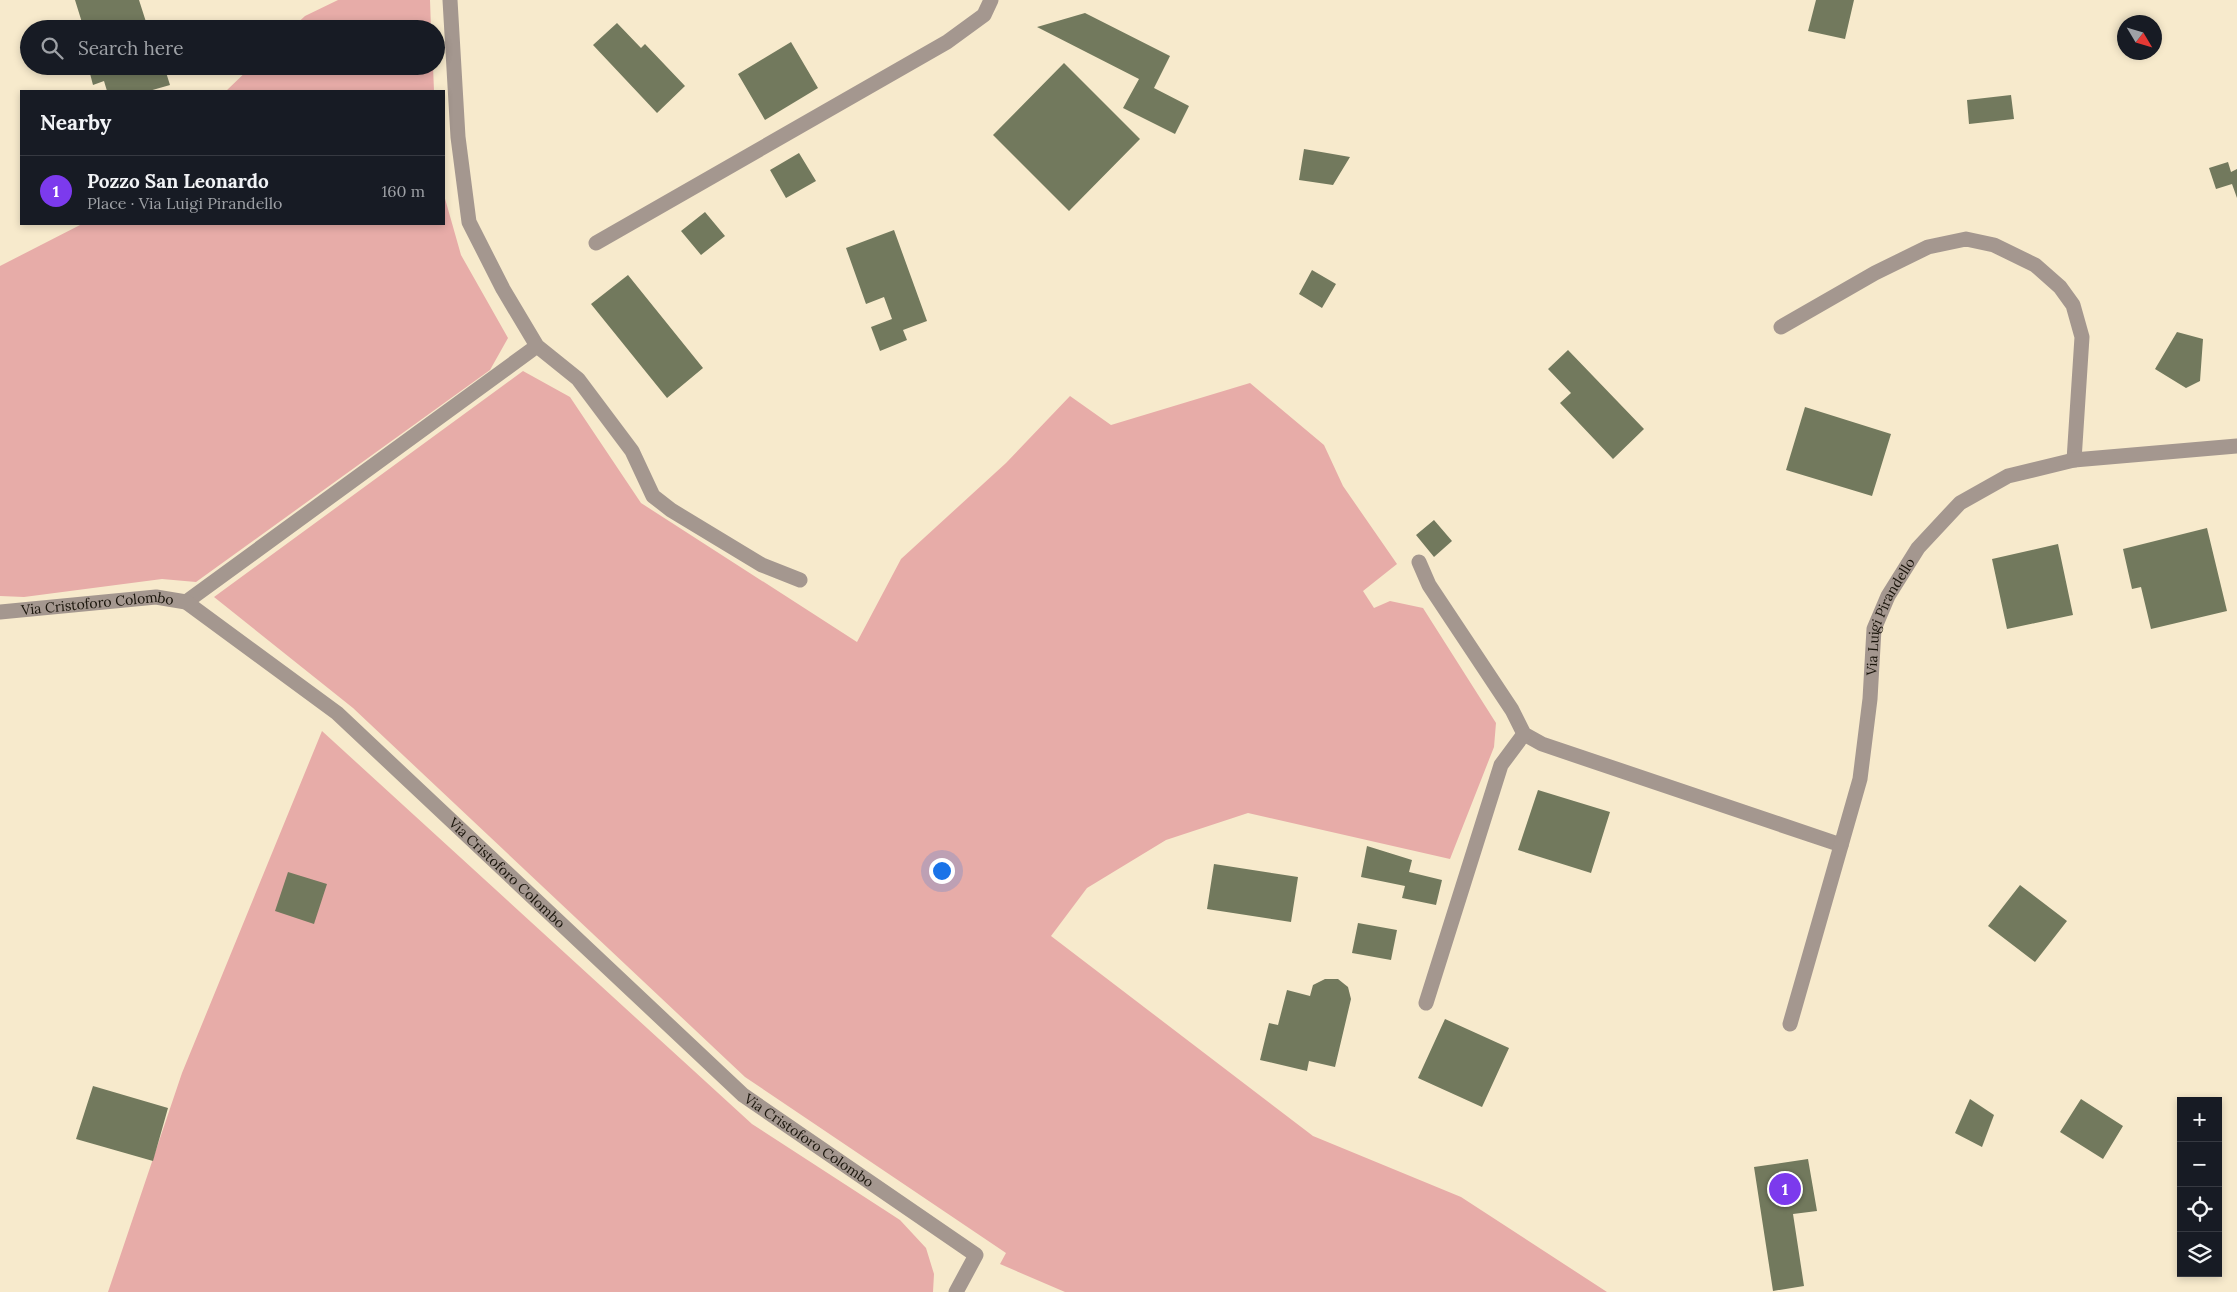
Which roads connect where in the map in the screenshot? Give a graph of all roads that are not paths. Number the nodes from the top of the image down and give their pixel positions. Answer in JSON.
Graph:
{"nodes":[{"id":1,"x":450,"y":0,"type":"edge"},
{"id":2,"x":992,"y":0,"type":"edge"},
{"id":3,"x":596,"y":243,"type":"dead end"},
{"id":4,"x":1781,"y":327,"type":"dead end"},
{"id":5,"x":537,"y":346,"type":"junction"},
{"id":6,"x":2237,"y":446,"type":"edge"},
{"id":7,"x":2074,"y":460,"type":"junction"},
{"id":8,"x":1419,"y":562,"type":"dead end"},
{"id":9,"x":800,"y":580,"type":"dead end"},
{"id":10,"x":186,"y":602,"type":"junction"},
{"id":11,"x":0,"y":612,"type":"edge"},
{"id":12,"x":1524,"y":734,"type":"junction"},
{"id":13,"x":1841,"y":844,"type":"junction"},
{"id":14,"x":1426,"y":1003,"type":"dead end"},
{"id":15,"x":1790,"y":1024,"type":"dead end"},
{"id":16,"x":956,"y":1292,"type":"edge"}],
"edges":[{"from":1,"to":5,"type":"street"},
{"from":2,"to":3,"type":"street"},
{"from":4,"to":7,"type":"street"},
{"from":5,"to":9,"type":"street"},
{"from":5,"to":10,"type":"street"},
{"from":6,"to":7,"type":"street","name":"Via Luigi Pirandello"},
{"from":7,"to":13,"type":"street","name":"Via Luigi Pirandello"},
{"from":8,"to":12,"type":"street"},
{"from":10,"to":11,"type":"street","name":"Via Cristoforo Colombo"},
{"from":10,"to":16,"type":"street","name":"Via Cristoforo Colombo"},
{"from":12,"to":13,"type":"street"},
{"from":12,"to":14,"type":"street"},
{"from":13,"to":15,"type":"street","name":"Via Luigi Pirandello"}]}
